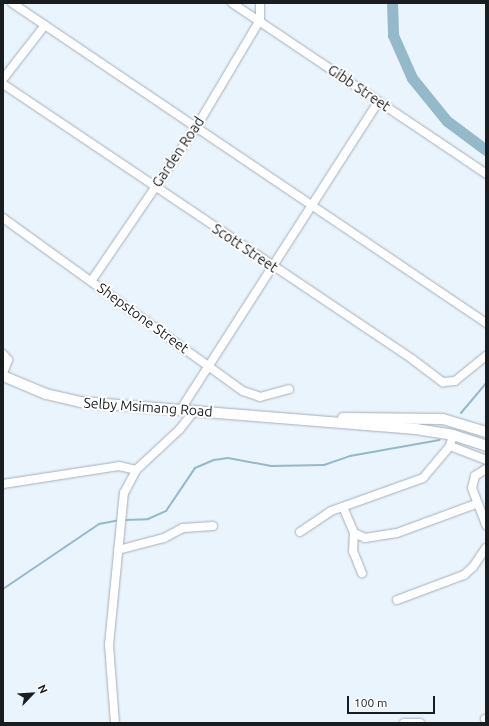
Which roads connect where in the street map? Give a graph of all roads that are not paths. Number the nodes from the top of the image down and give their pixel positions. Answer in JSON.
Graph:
{"nodes":[{"id":1,"x":12,"y":3,"type":"edge"},
{"id":2,"x":232,"y":3,"type":"edge"},
{"id":3,"x":260,"y":3,"type":"edge"},
{"id":4,"x":260,"y":20,"type":"junction"},
{"id":5,"x":45,"y":25,"type":"junction"},
{"id":6,"x":3,"y":79,"type":"edge"},
{"id":7,"x":3,"y":84,"type":"edge"},
{"id":8,"x":378,"y":102,"type":"junction"},
{"id":9,"x":197,"y":126,"type":"junction"},
{"id":10,"x":486,"y":174,"type":"edge"},
{"id":11,"x":154,"y":187,"type":"junction"},
{"id":12,"x":310,"y":207,"type":"junction"},
{"id":13,"x":3,"y":218,"type":"edge"},
{"id":14,"x":271,"y":265,"type":"junction"},
{"id":15,"x":92,"y":280,"type":"junction"},
{"id":16,"x":486,"y":323,"type":"edge"},
{"id":17,"x":3,"y":354,"type":"edge"},
{"id":18,"x":486,"y":356,"type":"edge"},
{"id":19,"x":207,"y":366,"type":"junction"},
{"id":20,"x":3,"y":373,"type":"edge"},
{"id":21,"x":3,"y":376,"type":"edge"},
{"id":22,"x":289,"y":389,"type":"dead end"},
{"id":23,"x":181,"y":410,"type":"junction"},
{"id":24,"x":194,"y":410,"type":"junction"},
{"id":25,"x":297,"y":418,"type":"junction"},
{"id":26,"x":486,"y":432,"type":"edge"},
{"id":27,"x":454,"y":435,"type":"junction"},
{"id":28,"x":450,"y":446,"type":"junction"},
{"id":29,"x":486,"y":446,"type":"edge"},
{"id":30,"x":486,"y":460,"type":"edge"},
{"id":31,"x":486,"y":469,"type":"edge"},
{"id":32,"x":136,"y":470,"type":"junction"},
{"id":33,"x":3,"y":484,"type":"edge"},
{"id":34,"x":476,"y":504,"type":"junction"},
{"id":35,"x":343,"y":507,"type":"junction"},
{"id":36,"x":486,"y":525,"type":"edge"},
{"id":37,"x":213,"y":526,"type":"dead end"},
{"id":38,"x":300,"y":532,"type":"dead end"},
{"id":39,"x":354,"y":533,"type":"junction"},
{"id":40,"x":118,"y":546,"type":"junction"},
{"id":41,"x":486,"y":548,"type":"edge"},
{"id":42,"x":362,"y":573,"type":"dead end"},
{"id":43,"x":397,"y":600,"type":"dead end"},
{"id":44,"x":115,"y":723,"type":"edge"},
{"id":45,"x":404,"y":723,"type":"edge"},
{"id":46,"x":420,"y":723,"type":"edge"}],
"edges":[{"from":1,"to":5,"type":"street"},
{"from":2,"to":4,"type":"street","name":"Gibb Street"},
{"from":3,"to":4,"type":"street"},
{"from":4,"to":8,"type":"street","name":"Gibb Street"},
{"from":4,"to":9,"type":"street","name":"Garden Road"},
{"from":5,"to":6,"type":"street"},
{"from":5,"to":9,"type":"street"},
{"from":7,"to":11,"type":"street","name":"Scott Street"},
{"from":8,"to":10,"type":"street","name":"Gibb Street"},
{"from":8,"to":12,"type":"street"},
{"from":9,"to":11,"type":"street","name":"Garden Road"},
{"from":9,"to":12,"type":"street"},
{"from":11,"to":14,"type":"street","name":"Scott Street"},
{"from":11,"to":15,"type":"street","name":"Garden Road"},
{"from":12,"to":14,"type":"street"},
{"from":12,"to":16,"type":"street"},
{"from":13,"to":15,"type":"street","name":"Shepstone Street"},
{"from":14,"to":18,"type":"street","name":"Scott Street"},
{"from":14,"to":19,"type":"street"},
{"from":15,"to":19,"type":"street","name":"Shepstone Street"},
{"from":17,"to":20,"type":"street"},
{"from":19,"to":22,"type":"street","name":"Shepstone Street"},
{"from":19,"to":23,"type":"street"},
{"from":21,"to":23,"type":"main road","name":"Selby Msimang Road"},
{"from":23,"to":24,"type":"main road","name":"Selby Msimang Road"},
{"from":24,"to":25,"type":"main road","name":"Selby Msimang Road"},
{"from":24,"to":32,"type":"street"},
{"from":25,"to":26,"type":"main road","name":"Selby Msimang Road"},
{"from":25,"to":27,"type":"main road","name":"Selby Msimang Road"},
{"from":27,"to":28,"type":"street"},
{"from":27,"to":29,"type":"main road","name":"Selby Msimang Road"},
{"from":28,"to":30,"type":"street"},
{"from":28,"to":35,"type":"street"},
{"from":31,"to":34,"type":"street"},
{"from":32,"to":33,"type":"street"},
{"from":32,"to":40,"type":"street"},
{"from":34,"to":36,"type":"street"},
{"from":34,"to":39,"type":"street"},
{"from":35,"to":38,"type":"street"},
{"from":35,"to":39,"type":"street"},
{"from":37,"to":40,"type":"street"},
{"from":39,"to":42,"type":"street"},
{"from":40,"to":44,"type":"street"},
{"from":41,"to":43,"type":"street"},
{"from":45,"to":46,"type":"street"}]}
